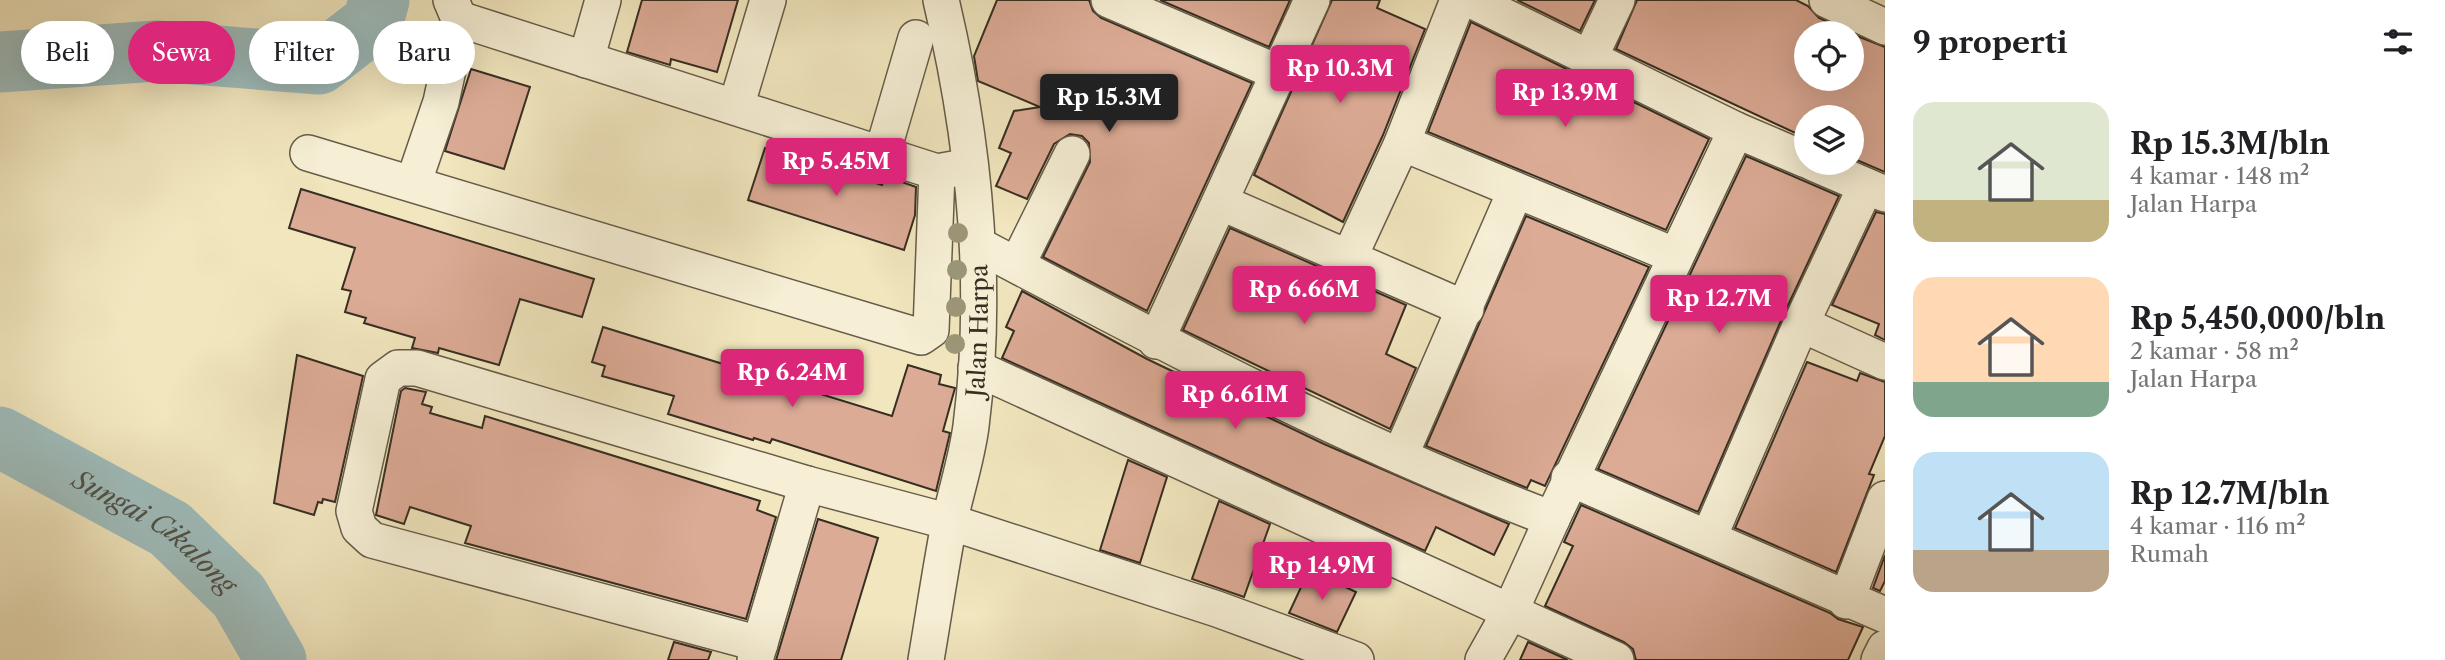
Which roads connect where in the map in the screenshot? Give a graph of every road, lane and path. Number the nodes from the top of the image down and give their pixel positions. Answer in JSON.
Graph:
{"nodes":[{"id":1,"x":603,"y":0,"type":"edge"},
{"id":2,"x":768,"y":0,"type":"edge"},
{"id":3,"x":941,"y":0,"type":"edge"},
{"id":4,"x":1109,"y":0,"type":"edge"},
{"id":5,"x":1311,"y":0,"type":"edge"},
{"id":6,"x":1458,"y":0,"type":"edge"},
{"id":7,"x":1472,"y":0,"type":"edge"},
{"id":8,"x":1617,"y":0,"type":"edge"},
{"id":9,"x":1827,"y":0,"type":"edge"},
{"id":10,"x":455,"y":9,"type":"edge"},
{"id":11,"x":1885,"y":27,"type":"edge"},
{"id":12,"x":916,"y":38,"type":"dead end"},
{"id":13,"x":1590,"y":57,"type":"junction"},
{"id":14,"x":586,"y":60,"type":"junction"},
{"id":15,"x":1279,"y":72,"type":"junction"},
{"id":16,"x":736,"y":107,"type":"junction"},
{"id":17,"x":1736,"y":130,"type":"junction"},
{"id":18,"x":1402,"y":143,"type":"junction"},
{"id":19,"x":308,"y":153,"type":"dead end"},
{"id":20,"x":1072,"y":153,"type":"dead end"},
{"id":21,"x":882,"y":154,"type":"junction"},
{"id":22,"x":1794,"y":155,"type":"edge"},
{"id":23,"x":954,"y":169,"type":"junction"},
{"id":24,"x":1841,"y":175,"type":"edge"},
{"id":25,"x":413,"y":184,"type":"junction"},
{"id":26,"x":1875,"y":190,"type":"edge"},
{"id":27,"x":1515,"y":192,"type":"junction"},
{"id":28,"x":1220,"y":202,"type":"junction"},
{"id":29,"x":978,"y":245,"type":"junction"},
{"id":30,"x":1676,"y":256,"type":"junction"},
{"id":31,"x":1348,"y":260,"type":"junction"},
{"id":32,"x":1017,"y":265,"type":"junction"},
{"id":33,"x":1466,"y":309,"type":"junction"},
{"id":34,"x":1801,"y":324,"type":"junction"},
{"id":35,"x":1156,"y":341,"type":"junction"},
{"id":36,"x":1885,"y":362,"type":"edge"},
{"id":37,"x":976,"y":368,"type":"junction"},
{"id":38,"x":1400,"y":456,"type":"junction"},
{"id":39,"x":1569,"y":478,"type":"junction"},
{"id":40,"x":807,"y":484,"type":"junction"},
{"id":41,"x":1885,"y":499,"type":"edge"},
{"id":42,"x":1552,"y":519,"type":"junction"},
{"id":43,"x":950,"y":522,"type":"junction"},
{"id":44,"x":1709,"y":537,"type":"junction"},
{"id":45,"x":1846,"y":601,"type":"junction"},
{"id":46,"x":1510,"y":612,"type":"junction"},
{"id":47,"x":1885,"y":615,"type":"edge"},
{"id":48,"x":1885,"y":648,"type":"edge"},
{"id":49,"x":758,"y":652,"type":"edge"},
{"id":50,"x":926,"y":660,"type":"edge"},
{"id":51,"x":1356,"y":660,"type":"edge"},
{"id":52,"x":1483,"y":660,"type":"edge"},
{"id":53,"x":1616,"y":660,"type":"edge"},
{"id":54,"x":1879,"y":660,"type":"edge"}],
"edges":[{"from":1,"to":14,"type":"street"},
{"from":2,"to":16,"type":"street"},
{"from":3,"to":23,"type":"street","name":"Jalan Harpa"},
{"from":4,"to":15,"type":"street"},
{"from":5,"to":15,"type":"street"},
{"from":6,"to":18,"type":"street"},
{"from":7,"to":13,"type":"street"},
{"from":8,"to":13,"type":"street"},
{"from":9,"to":11,"type":"street"},
{"from":10,"to":14,"type":"street"},
{"from":10,"to":25,"type":"street"},
{"from":12,"to":21,"type":"street"},
{"from":13,"to":17,"type":"street"},
{"from":14,"to":16,"type":"street"},
{"from":15,"to":28,"type":"street"},
{"from":16,"to":21,"type":"street"},
{"from":17,"to":22,"type":"street"},
{"from":17,"to":30,"type":"street"},
{"from":18,"to":27,"type":"street"},
{"from":18,"to":31,"type":"street"},
{"from":19,"to":25,"type":"street"},
{"from":20,"to":32,"type":"street"},
{"from":21,"to":23,"type":"street"},
{"from":23,"to":25,"type":"street"},
{"from":23,"to":29,"type":"street","name":"Jalan Harpa"},
{"from":24,"to":26,"type":"street"},
{"from":26,"to":34,"type":"street"},
{"from":27,"to":30,"type":"street"},
{"from":27,"to":33,"type":"street"},
{"from":28,"to":31,"type":"street"},
{"from":28,"to":35,"type":"street"},
{"from":29,"to":32,"type":"street"},
{"from":29,"to":37,"type":"street","name":"Jalan Harpa"},
{"from":30,"to":39,"type":"street"},
{"from":31,"to":33,"type":"street"},
{"from":32,"to":35,"type":"street"},
{"from":33,"to":38,"type":"street"},
{"from":34,"to":36,"type":"street"},
{"from":34,"to":44,"type":"street"},
{"from":35,"to":38,"type":"street"},
{"from":37,"to":43,"type":"street","name":"Jalan Harpa"},
{"from":37,"to":46,"type":"street"},
{"from":38,"to":42,"type":"street"},
{"from":39,"to":42,"type":"street"},
{"from":39,"to":44,"type":"street"},
{"from":40,"to":43,"type":"street"},
{"from":40,"to":49,"type":"street"},
{"from":40,"to":49,"type":"street"},
{"from":41,"to":45,"type":"street"},
{"from":42,"to":46,"type":"street"},
{"from":43,"to":50,"type":"street","name":"Jalan Harpa"},
{"from":43,"to":51,"type":"street"},
{"from":44,"to":45,"type":"street"},
{"from":45,"to":47,"type":"street"},
{"from":46,"to":52,"type":"street"},
{"from":46,"to":53,"type":"street"},
{"from":48,"to":54,"type":"street"}]}
